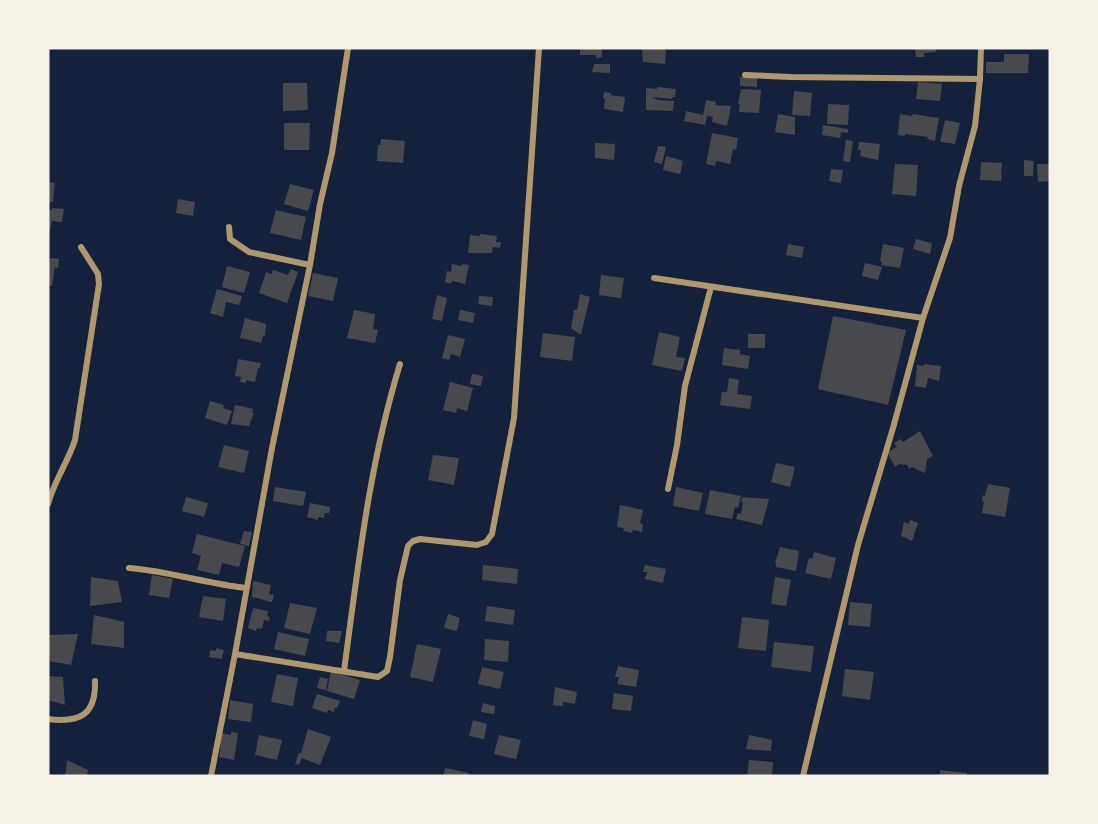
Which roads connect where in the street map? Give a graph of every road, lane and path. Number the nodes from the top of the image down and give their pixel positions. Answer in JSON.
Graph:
{"nodes":[{"id":1,"x":348,"y":48,"type":"edge"},
{"id":2,"x":539,"y":48,"type":"edge"},
{"id":3,"x":981,"y":48,"type":"edge"},
{"id":4,"x":746,"y":75,"type":"dead end"},
{"id":5,"x":980,"y":79,"type":"junction"},
{"id":6,"x":229,"y":227,"type":"dead end"},
{"id":7,"x":81,"y":247,"type":"dead end"},
{"id":8,"x":310,"y":265,"type":"junction"},
{"id":9,"x":654,"y":278,"type":"dead end"},
{"id":10,"x":711,"y":287,"type":"junction"},
{"id":11,"x":923,"y":318,"type":"junction"},
{"id":12,"x":400,"y":364,"type":"dead end"},
{"id":13,"x":668,"y":489,"type":"dead end"},
{"id":14,"x":48,"y":504,"type":"edge"},
{"id":15,"x":129,"y":568,"type":"dead end"},
{"id":16,"x":248,"y":588,"type":"junction"},
{"id":17,"x":236,"y":654,"type":"junction"},
{"id":18,"x":344,"y":671,"type":"junction"},
{"id":19,"x":95,"y":681,"type":"dead end"},
{"id":20,"x":48,"y":719,"type":"edge"},
{"id":21,"x":213,"y":776,"type":"edge"},
{"id":22,"x":802,"y":776,"type":"edge"}],
"edges":[{"from":1,"to":8,"type":"street"},
{"from":2,"to":18,"type":"street"},
{"from":3,"to":5,"type":"street"},
{"from":4,"to":5,"type":"street"},
{"from":5,"to":11,"type":"street"},
{"from":6,"to":8,"type":"street"},
{"from":7,"to":14,"type":"street"},
{"from":8,"to":16,"type":"street"},
{"from":9,"to":10,"type":"street"},
{"from":10,"to":11,"type":"street"},
{"from":10,"to":13,"type":"street"},
{"from":11,"to":22,"type":"street"},
{"from":12,"to":18,"type":"street"},
{"from":15,"to":16,"type":"street"},
{"from":16,"to":17,"type":"street"},
{"from":17,"to":18,"type":"street"},
{"from":17,"to":21,"type":"street"},
{"from":19,"to":20,"type":"street"}]}
